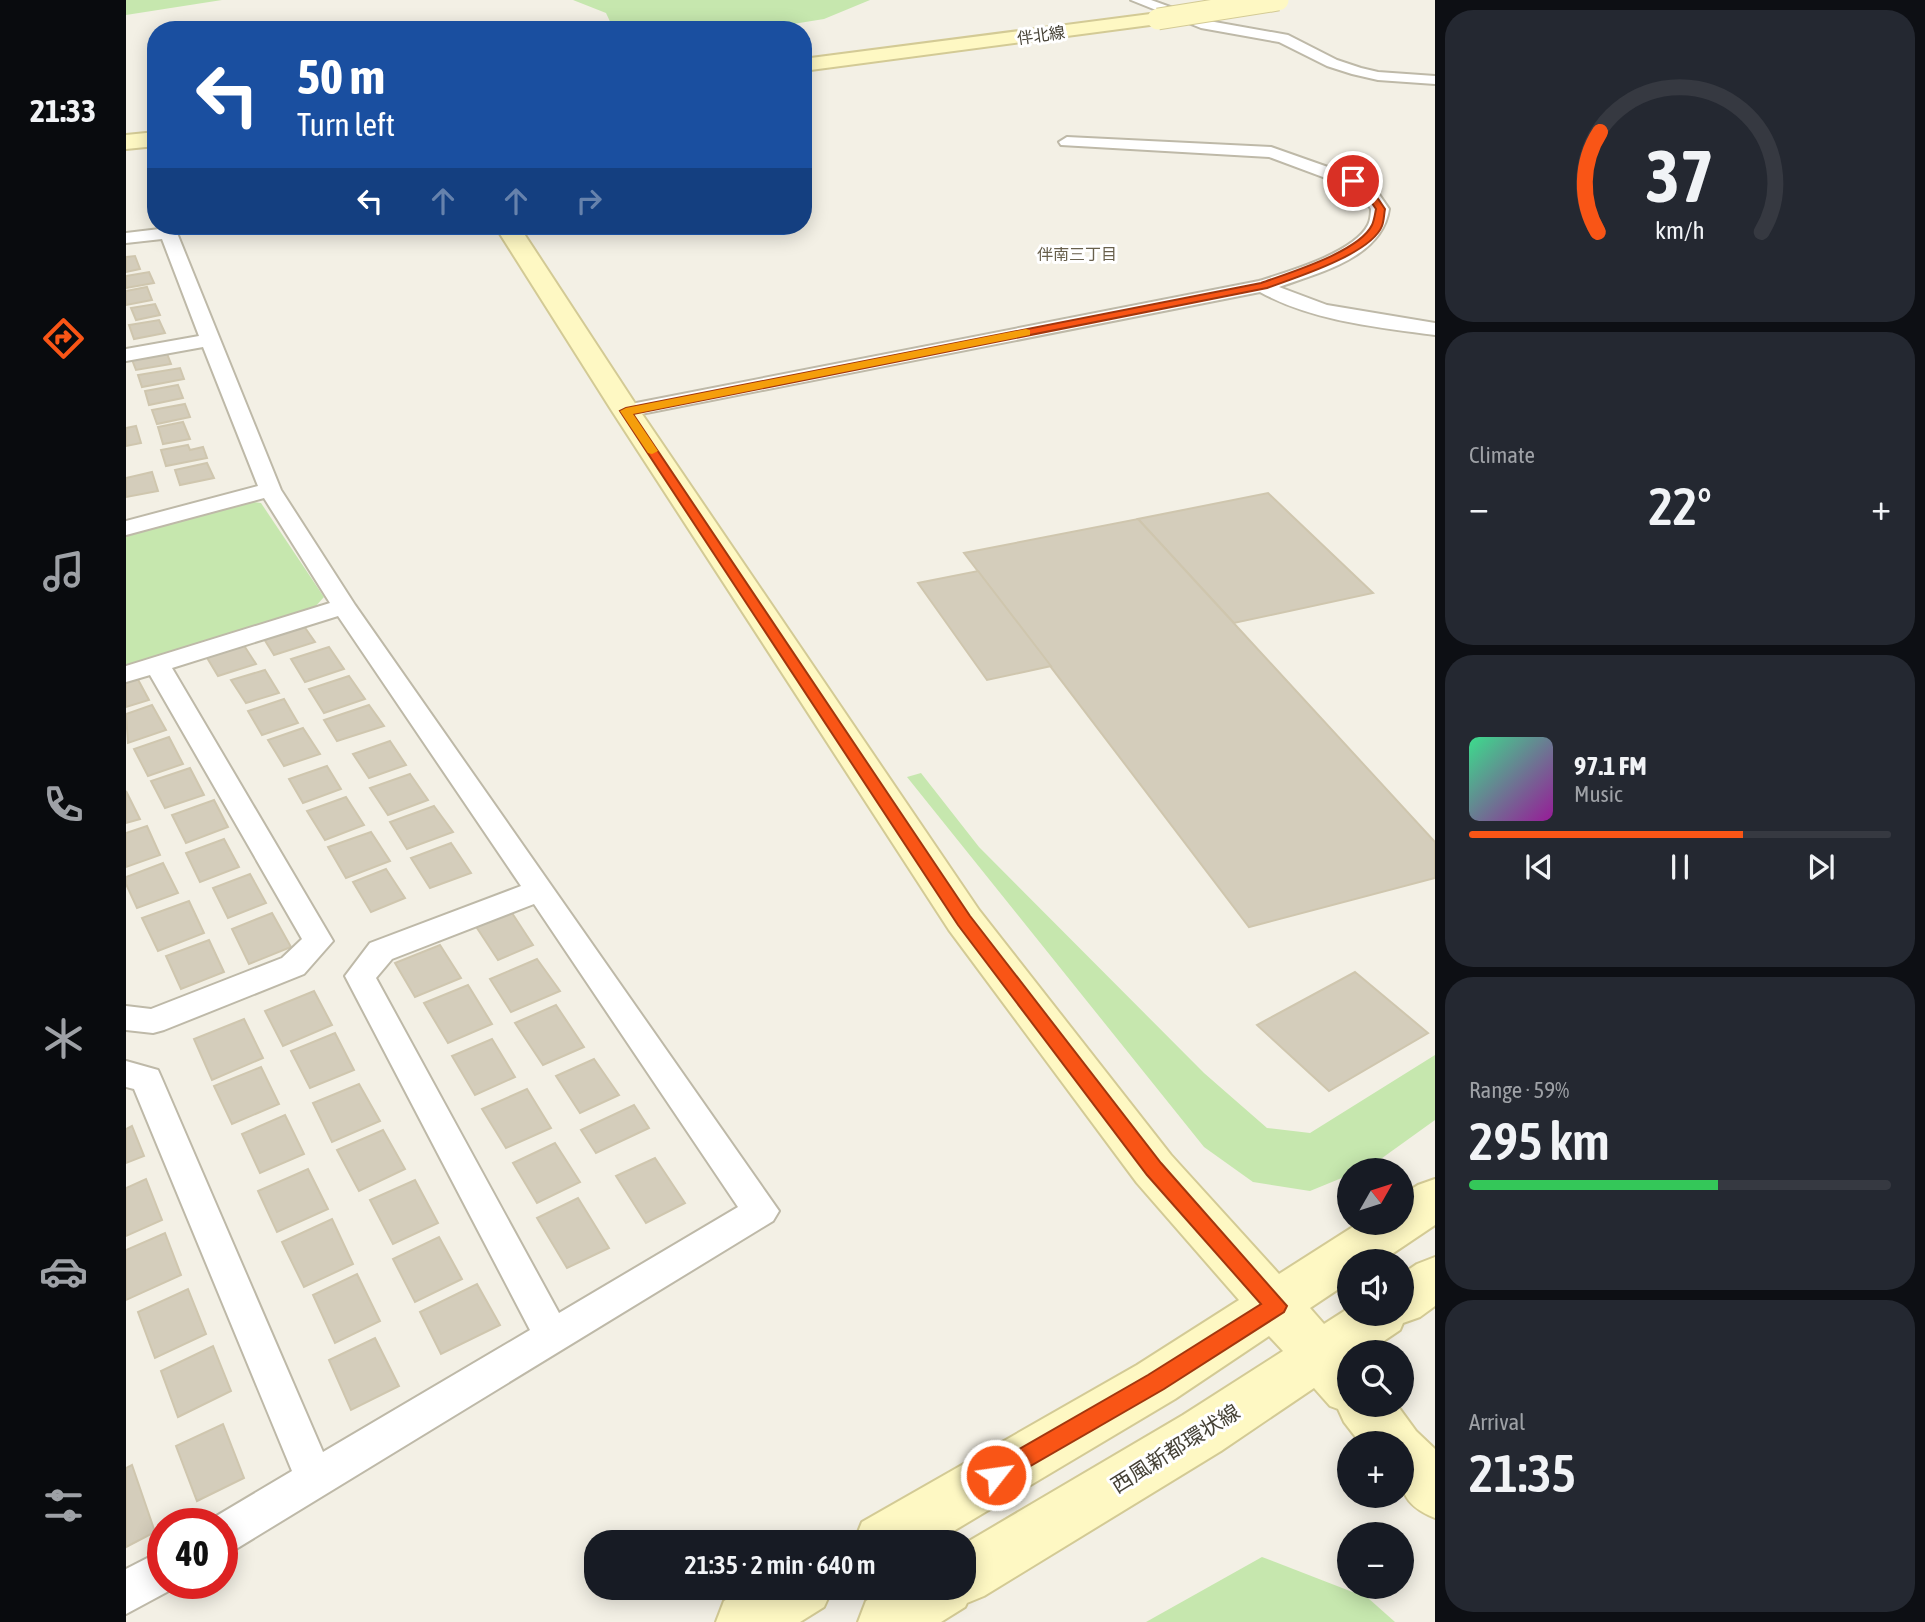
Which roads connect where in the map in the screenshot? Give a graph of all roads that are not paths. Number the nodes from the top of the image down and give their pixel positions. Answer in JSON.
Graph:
{"nodes":[{"id":1,"x":1217,"y":0,"type":"edge"},
{"id":2,"x":1278,"y":0,"type":"edge"},
{"id":3,"x":1146,"y":10,"type":"edge"},
{"id":4,"x":1105,"y":17,"type":"junction"},
{"id":5,"x":812,"y":53,"type":"edge"},
{"id":6,"x":812,"y":64,"type":"edge"},
{"id":7,"x":1435,"y":80,"type":"edge"},
{"id":8,"x":147,"y":132,"type":"edge"},
{"id":9,"x":126,"y":134,"type":"edge"},
{"id":10,"x":147,"y":140,"type":"edge"},
{"id":11,"x":126,"y":142,"type":"edge"},
{"id":12,"x":1067,"y":142,"type":"dead end"},
{"id":13,"x":151,"y":235,"type":"edge"},
{"id":14,"x":169,"y":235,"type":"edge"},
{"id":15,"x":513,"y":235,"type":"edge"},
{"id":16,"x":126,"y":238,"type":"edge"},
{"id":17,"x":1263,"y":286,"type":"junction"},
{"id":18,"x":1435,"y":329,"type":"edge"},
{"id":19,"x":211,"y":340,"type":"junction"},
{"id":20,"x":126,"y":355,"type":"edge"},
{"id":21,"x":626,"y":411,"type":"junction"},
{"id":22,"x":270,"y":489,"type":"junction"},
{"id":23,"x":126,"y":528,"type":"edge"},
{"id":24,"x":344,"y":606,"type":"junction"},
{"id":25,"x":157,"y":664,"type":"junction"},
{"id":26,"x":126,"y":674,"type":"edge"},
{"id":27,"x":540,"y":890,"type":"junction"},
{"id":28,"x":126,"y":1018,"type":"edge"},
{"id":29,"x":126,"y":1073,"type":"edge"},
{"id":30,"x":1435,"y":1199,"type":"edge"},
{"id":31,"x":1414,"y":1213,"type":"edge"},
{"id":32,"x":1379,"y":1236,"type":"edge"},
{"id":33,"x":1435,"y":1279,"type":"edge"},
{"id":34,"x":1414,"y":1293,"type":"edge"},
{"id":35,"x":1276,"y":1306,"type":"junction"},
{"id":36,"x":1372,"y":1326,"type":"edge"},
{"id":37,"x":552,"y":1335,"type":"junction"},
{"id":38,"x":1335,"y":1372,"type":"edge"},
{"id":39,"x":1373,"y":1417,"type":"edge"},
{"id":40,"x":1384,"y":1431,"type":"edge"},
{"id":41,"x":1414,"y":1466,"type":"edge"},
{"id":42,"x":315,"y":1479,"type":"junction"},
{"id":43,"x":1435,"y":1491,"type":"edge"},
{"id":44,"x":238,"y":1525,"type":"edge"},
{"id":45,"x":903,"y":1530,"type":"edge"},
{"id":46,"x":976,"y":1569,"type":"edge"},
{"id":47,"x":147,"y":1581,"type":"edge"},
{"id":48,"x":126,"y":1593,"type":"edge"},
{"id":49,"x":782,"y":1600,"type":"edge"},
{"id":50,"x":923,"y":1600,"type":"edge"},
{"id":51,"x":745,"y":1622,"type":"edge"},
{"id":52,"x":887,"y":1622,"type":"edge"}],
"edges":[{"from":1,"to":3,"type":"street","name":"伴北線"},
{"from":2,"to":3,"type":"street","name":"伴北線","bridge":true},
{"from":3,"to":4,"type":"street","name":"伴北線"},
{"from":3,"to":7,"type":"street"},
{"from":4,"to":5,"type":"street","name":"伴北線"},
{"from":4,"to":6,"type":"street","name":"伴北線"},
{"from":8,"to":9,"type":"street"},
{"from":10,"to":11,"type":"street"},
{"from":12,"to":17,"type":"street"},
{"from":13,"to":16,"type":"street"},
{"from":14,"to":19,"type":"street"},
{"from":15,"to":21,"type":"street"},
{"from":17,"to":18,"type":"street"},
{"from":17,"to":21,"type":"street"},
{"from":19,"to":20,"type":"street"},
{"from":19,"to":22,"type":"street"},
{"from":21,"to":35,"type":"street"},
{"from":22,"to":23,"type":"street"},
{"from":22,"to":24,"type":"street"},
{"from":24,"to":25,"type":"street"},
{"from":24,"to":27,"type":"street"},
{"from":25,"to":26,"type":"street"},
{"from":25,"to":28,"type":"street"},
{"from":27,"to":37,"type":"street"},
{"from":27,"to":37,"type":"street"},
{"from":29,"to":42,"type":"street"},
{"from":30,"to":31,"type":"street"},
{"from":32,"to":35,"type":"street"},
{"from":33,"to":34,"type":"street"},
{"from":35,"to":38,"type":"street"},
{"from":35,"to":45,"type":"street"},
{"from":36,"to":38,"type":"street","name":"西風新都環状線"},
{"from":37,"to":42,"type":"street"},
{"from":38,"to":46,"type":"street","name":"西風新都環状線"},
{"from":39,"to":40,"type":"street"},
{"from":41,"to":43,"type":"street"},
{"from":42,"to":44,"type":"street"},
{"from":47,"to":48,"type":"street"},
{"from":49,"to":51,"type":"street"},
{"from":50,"to":52,"type":"street"}]}
